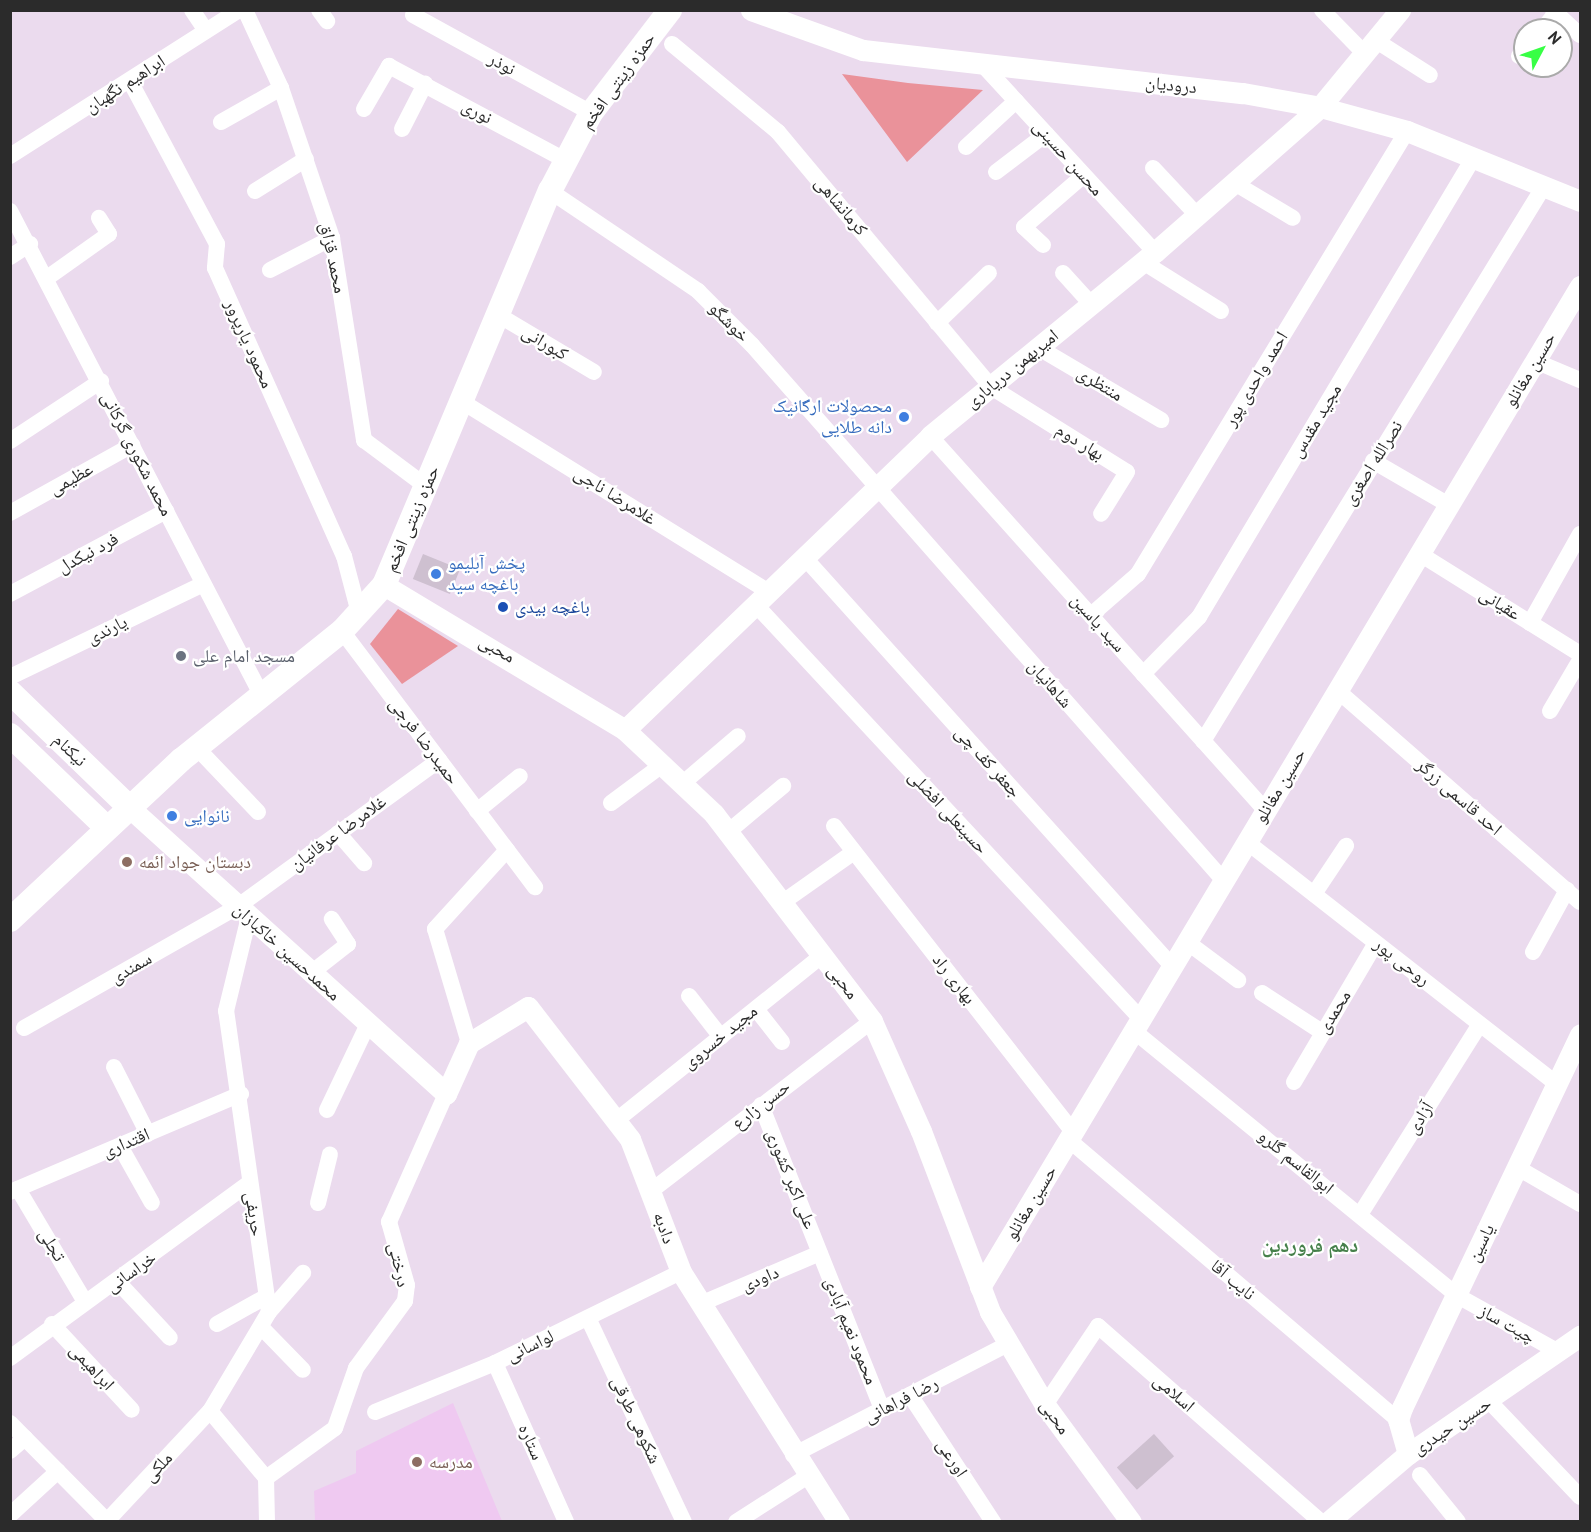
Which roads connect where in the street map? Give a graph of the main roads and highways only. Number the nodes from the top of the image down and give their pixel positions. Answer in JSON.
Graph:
{"nodes":[{"id":1,"x":670,"y":10,"type":"edge"},
{"id":2,"x":10,"y":692,"type":"edge"},
{"id":3,"x":10,"y":735,"type":"edge"},
{"id":4,"x":130,"y":808,"type":"junction"},
{"id":5,"x":107,"y":828,"type":"junction"},
{"id":6,"x":10,"y":920,"type":"edge"}],
"edges":[{"from":1,"to":4,"type":"main road","name":"حمزه زینتی افخم"},
{"from":2,"to":4,"type":"main road","name":"نیکنام"},
{"from":3,"to":5,"type":"main road","name":"نیکنام"},
{"from":4,"to":5,"type":"main road","name":"حمزه زینتی افخم"},
{"from":5,"to":6,"type":"main road","name":"حمزه زینتی افخم"}]}
